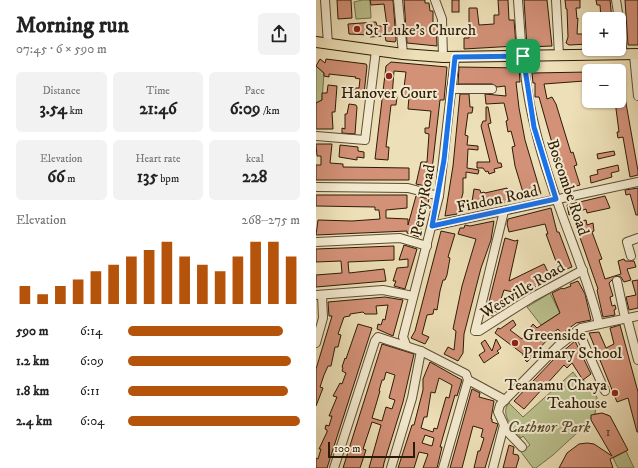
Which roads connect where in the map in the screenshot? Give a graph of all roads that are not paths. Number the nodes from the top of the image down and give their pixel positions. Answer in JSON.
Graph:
{"nodes":[{"id":1,"x":325,"y":0,"type":"edge"},
{"id":2,"x":398,"y":0,"type":"edge"},
{"id":3,"x":435,"y":0,"type":"edge"},
{"id":4,"x":518,"y":0,"type":"edge"},
{"id":5,"x":556,"y":0,"type":"edge"},
{"id":6,"x":616,"y":0,"type":"edge"},
{"id":7,"x":617,"y":12,"type":"edge"},
{"id":8,"x":316,"y":42,"type":"edge"},
{"id":9,"x":328,"y":44,"type":"junction"},
{"id":10,"x":376,"y":50,"type":"junction"},
{"id":11,"x":403,"y":54,"type":"junction"},
{"id":12,"x":559,"y":55,"type":"junction"},
{"id":13,"x":582,"y":55,"type":"edge"},
{"id":14,"x":636,"y":55,"type":"edge"},
{"id":15,"x":522,"y":56,"type":"junction"},
{"id":16,"x":443,"y":57,"type":"junction"},
{"id":17,"x":455,"y":57,"type":"junction"},
{"id":18,"x":451,"y":89,"type":"junction"},
{"id":19,"x":492,"y":89,"type":"dead end"},
{"id":20,"x":638,"y":96,"type":"edge"},
{"id":21,"x":316,"y":136,"type":"edge"},
{"id":22,"x":638,"y":182,"type":"edge"},
{"id":23,"x":316,"y":187,"type":"edge"},
{"id":24,"x":439,"y":196,"type":"junction"},
{"id":25,"x":556,"y":199,"type":"junction"},
{"id":26,"x":504,"y":211,"type":"junction"},
{"id":27,"x":432,"y":226,"type":"junction"},
{"id":28,"x":638,"y":238,"type":"edge"},
{"id":29,"x":316,"y":242,"type":"edge"},
{"id":30,"x":427,"y":246,"type":"junction"},
{"id":31,"x":631,"y":256,"type":"dead end"},
{"id":32,"x":583,"y":270,"type":"junction"},
{"id":33,"x":617,"y":282,"type":"dead end"},
{"id":34,"x":319,"y":295,"type":"edge"},
{"id":35,"x":413,"y":296,"type":"junction"},
{"id":36,"x":638,"y":316,"type":"edge"},
{"id":37,"x":626,"y":318,"type":"junction"},
{"id":38,"x":599,"y":324,"type":"junction"},
{"id":39,"x":578,"y":330,"type":"junction"},
{"id":40,"x":316,"y":343,"type":"edge"},
{"id":41,"x":406,"y":345,"type":"junction"},
{"id":42,"x":421,"y":351,"type":"junction"},
{"id":43,"x":638,"y":360,"type":"edge"},
{"id":44,"x":468,"y":380,"type":"junction"},
{"id":45,"x":605,"y":392,"type":"dead end"},
{"id":46,"x":505,"y":400,"type":"junction"},
{"id":47,"x":504,"y":428,"type":"junction"},
{"id":48,"x":522,"y":447,"type":"dead end"},
{"id":49,"x":334,"y":468,"type":"edge"},
{"id":50,"x":391,"y":468,"type":"edge"},
{"id":51,"x":443,"y":468,"type":"edge"},
{"id":52,"x":493,"y":468,"type":"edge"}],
"edges":[{"from":1,"to":9,"type":"street"},
{"from":2,"to":11,"type":"street"},
{"from":3,"to":16,"type":"street"},
{"from":4,"to":15,"type":"street","name":"Boscombe Road"},
{"from":5,"to":12,"type":"street"},
{"from":6,"to":7,"type":"street"},
{"from":8,"to":9,"type":"main road"},
{"from":9,"to":10,"type":"main road"},
{"from":10,"to":11,"type":"main road"},
{"from":10,"to":21,"type":"street"},
{"from":11,"to":16,"type":"main road"},
{"from":12,"to":13,"type":"main road"},
{"from":12,"to":15,"type":"main road"},
{"from":14,"to":20,"type":"street"},
{"from":15,"to":17,"type":"main road"},
{"from":15,"to":25,"type":"street","name":"Boscombe Road"},
{"from":16,"to":17,"type":"main road"},
{"from":17,"to":18,"type":"street","name":"Percy Road"},
{"from":18,"to":19,"type":"street"},
{"from":18,"to":24,"type":"street","name":"Percy Road"},
{"from":22,"to":25,"type":"street","name":"Findon Road"},
{"from":23,"to":24,"type":"street"},
{"from":24,"to":27,"type":"street","name":"Percy Road"},
{"from":25,"to":26,"type":"street","name":"Findon Road"},
{"from":25,"to":32,"type":"street","name":"Boscombe Road"},
{"from":26,"to":27,"type":"street","name":"Findon Road"},
{"from":26,"to":32,"type":"street","name":"Westville Road"},
{"from":27,"to":30,"type":"street","name":"Percy Road"},
{"from":28,"to":31,"type":"street"},
{"from":29,"to":30,"type":"street"},
{"from":30,"to":35,"type":"street","name":"Percy Road"},
{"from":32,"to":38,"type":"street","name":"Boscombe Road"},
{"from":33,"to":37,"type":"street"},
{"from":34,"to":35,"type":"street"},
{"from":34,"to":40,"type":"street"},
{"from":35,"to":41,"type":"street","name":"Percy Road"},
{"from":36,"to":37,"type":"street"},
{"from":37,"to":38,"type":"street"},
{"from":37,"to":43,"type":"street"},
{"from":38,"to":39,"type":"street"},
{"from":39,"to":45,"type":"street"},
{"from":39,"to":46,"type":"street"},
{"from":41,"to":42,"type":"street"},
{"from":41,"to":49,"type":"street"},
{"from":42,"to":44,"type":"street"},
{"from":42,"to":50,"type":"street"},
{"from":44,"to":46,"type":"street"},
{"from":44,"to":51,"type":"street"},
{"from":46,"to":47,"type":"street"},
{"from":47,"to":48,"type":"street"},
{"from":47,"to":52,"type":"street"}]}
